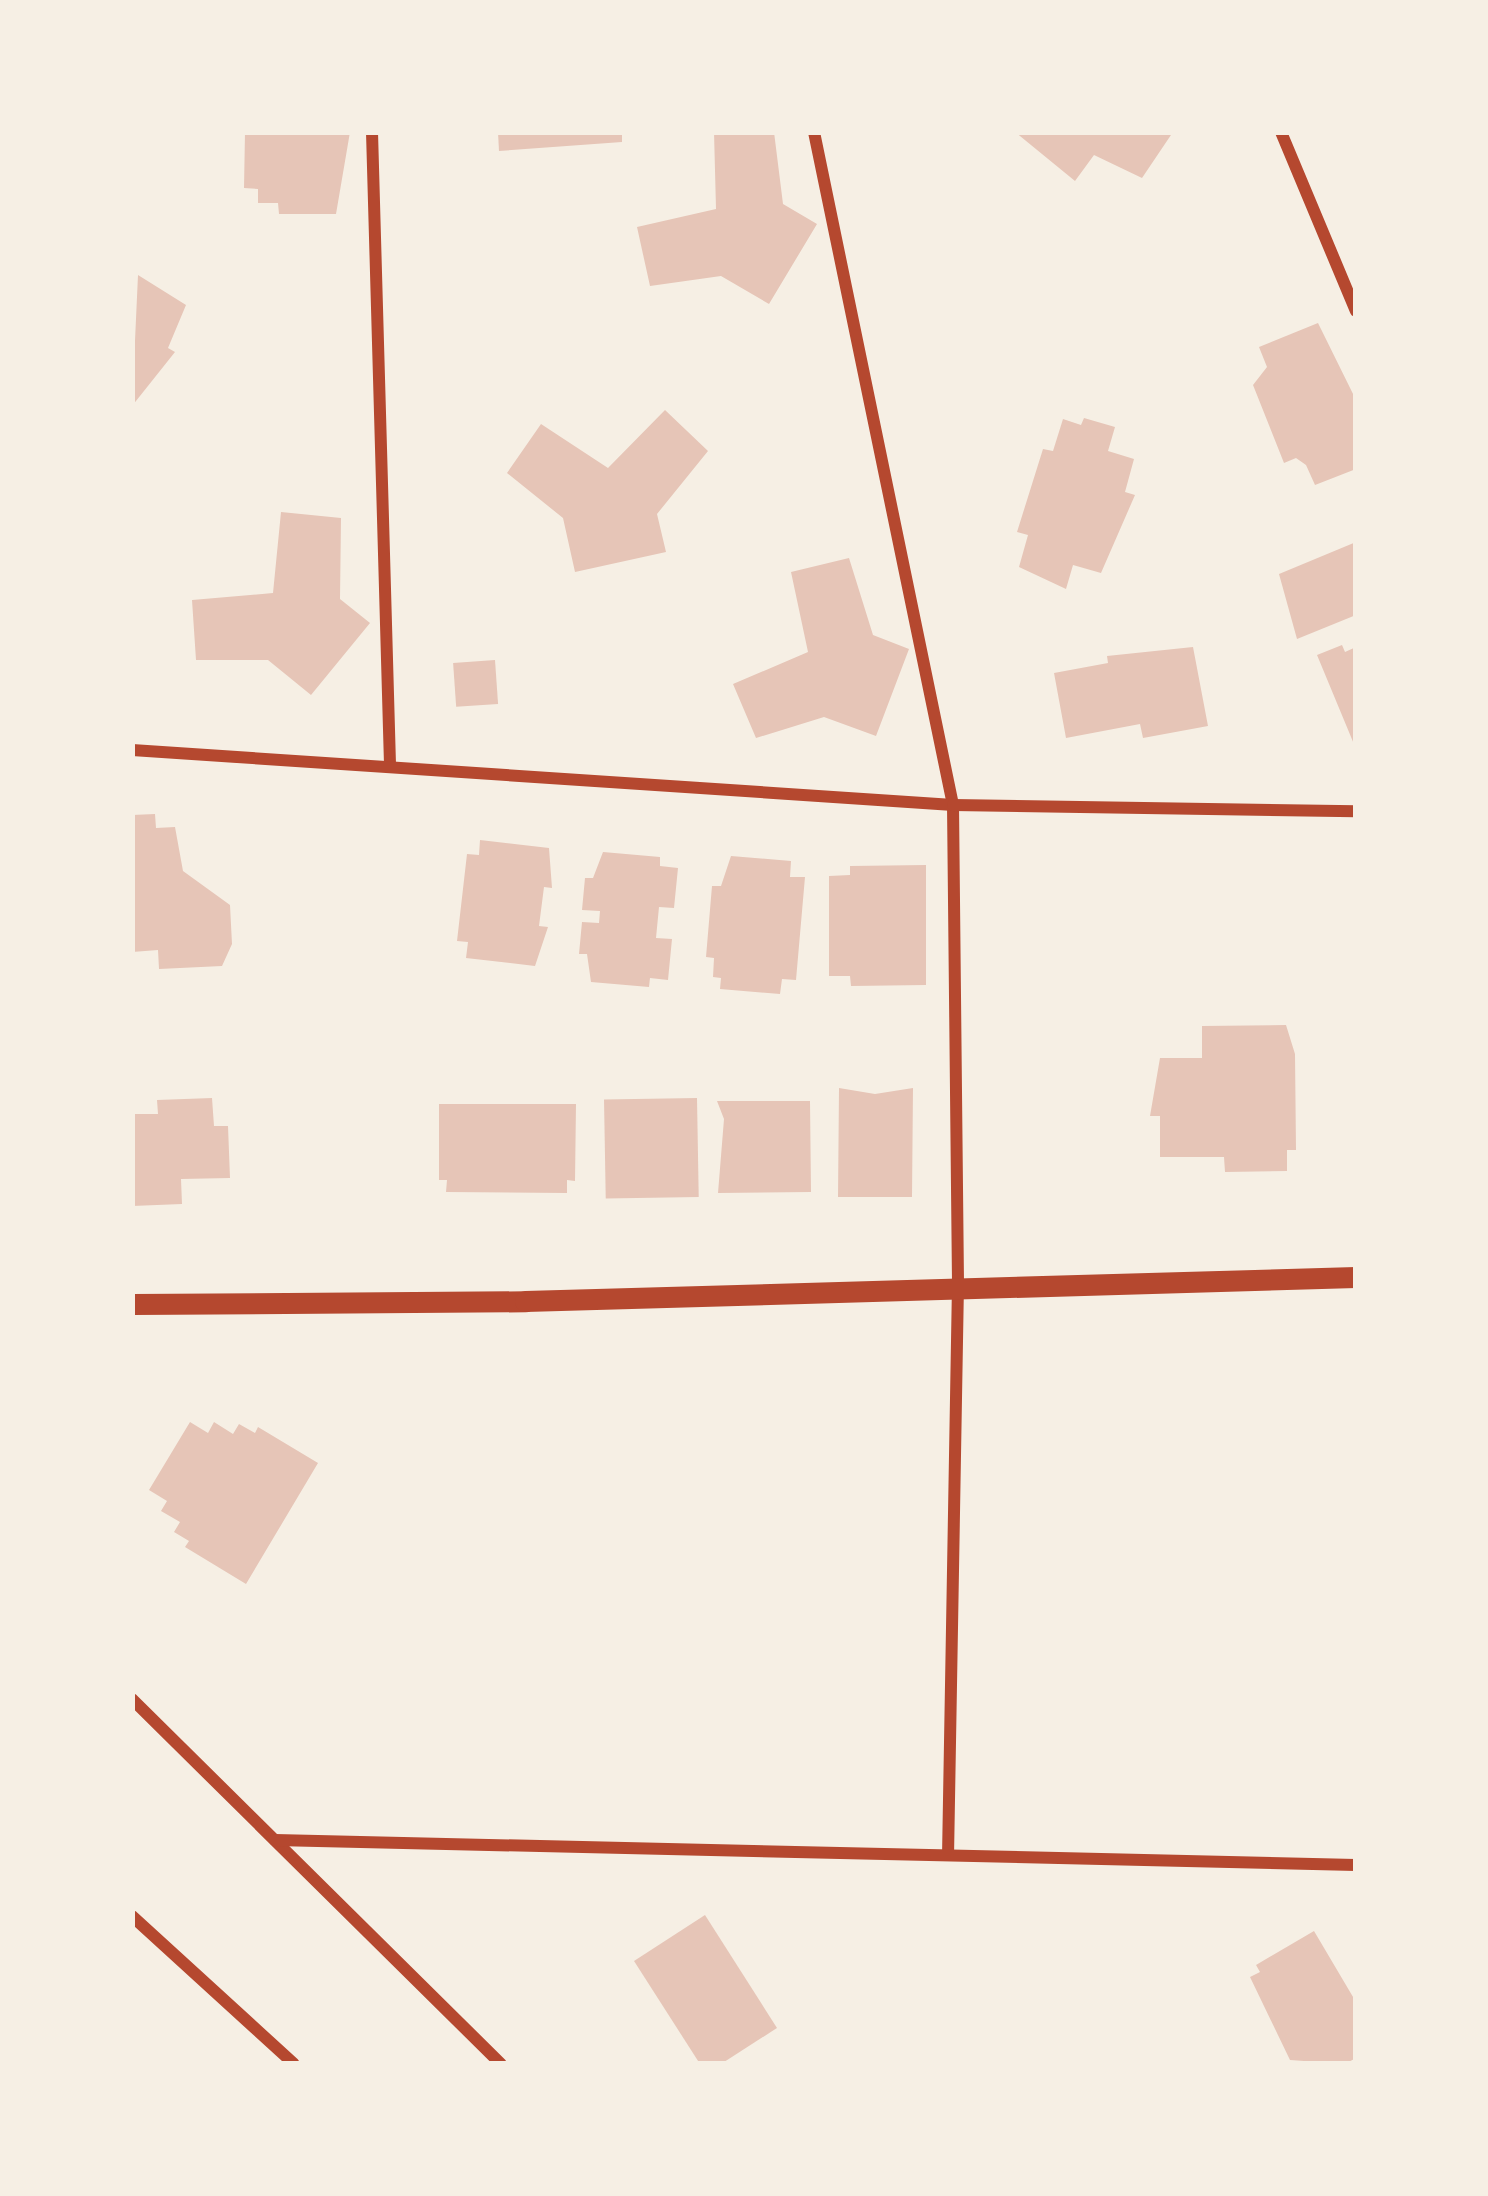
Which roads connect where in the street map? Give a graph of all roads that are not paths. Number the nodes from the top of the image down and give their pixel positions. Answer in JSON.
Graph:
{"nodes":[{"id":1,"x":372,"y":132,"type":"edge"},
{"id":2,"x":814,"y":132,"type":"edge"},
{"id":3,"x":1280,"y":132,"type":"edge"},
{"id":4,"x":1356,"y":310,"type":"edge"},
{"id":5,"x":132,"y":750,"type":"edge"},
{"id":6,"x":390,"y":765,"type":"junction"},
{"id":7,"x":953,"y":805,"type":"junction"},
{"id":8,"x":1356,"y":811,"type":"edge"},
{"id":9,"x":1356,"y":1277,"type":"edge"},
{"id":10,"x":958,"y":1284,"type":"junction"},
{"id":11,"x":132,"y":1304,"type":"edge"},
{"id":12,"x":132,"y":1699,"type":"edge"},
{"id":13,"x":275,"y":1840,"type":"junction"},
{"id":14,"x":948,"y":1856,"type":"junction"},
{"id":15,"x":1356,"y":1864,"type":"edge"},
{"id":16,"x":132,"y":1916,"type":"edge"},
{"id":17,"x":294,"y":2064,"type":"edge"},
{"id":18,"x":501,"y":2064,"type":"edge"}],
"edges":[{"from":1,"to":6,"type":"street"},
{"from":2,"to":7,"type":"street"},
{"from":3,"to":4,"type":"street"},
{"from":5,"to":6,"type":"street"},
{"from":6,"to":7,"type":"street"},
{"from":7,"to":8,"type":"street"},
{"from":7,"to":10,"type":"street"},
{"from":9,"to":10,"type":"street"},
{"from":10,"to":11,"type":"street"},
{"from":10,"to":14,"type":"street"},
{"from":12,"to":13,"type":"street"},
{"from":13,"to":14,"type":"street"},
{"from":13,"to":18,"type":"street"},
{"from":14,"to":15,"type":"street"},
{"from":16,"to":17,"type":"street"}]}
